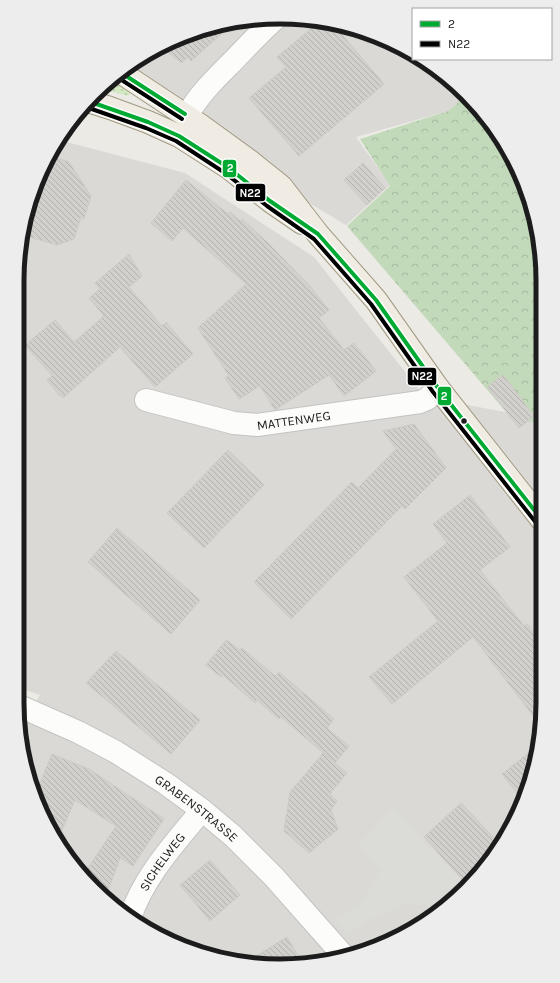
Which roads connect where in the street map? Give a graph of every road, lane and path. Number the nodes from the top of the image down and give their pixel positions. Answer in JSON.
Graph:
{"nodes":[{"id":1,"x":268,"y":25,"type":"edge"},
{"id":2,"x":126,"y":76,"type":"edge"},
{"id":3,"x":95,"y":103,"type":"edge"},
{"id":4,"x":187,"y":116,"type":"junction"},
{"id":5,"x":179,"y":136,"type":"junction"},
{"id":6,"x":318,"y":234,"type":"junction"},
{"id":7,"x":438,"y":388,"type":"junction"},
{"id":8,"x":146,"y":400,"type":"dead end"},
{"id":9,"x":536,"y":512,"type":"edge"},
{"id":10,"x":24,"y":708,"type":"edge"},
{"id":11,"x":202,"y":810,"type":"junction"},
{"id":12,"x":132,"y":912,"type":"edge"},
{"id":13,"x":340,"y":952,"type":"edge"}],
"edges":[{"from":1,"to":4,"type":"street"},
{"from":2,"to":4,"type":"main road"},
{"from":3,"to":5,"type":"main road"},
{"from":4,"to":5,"type":"main road"},
{"from":4,"to":6,"type":"main road"},
{"from":5,"to":6,"type":"main road"},
{"from":6,"to":7,"type":"main road"},
{"from":7,"to":8,"type":"street","name":"MATTENWEG"},
{"from":7,"to":9,"type":"main road"},
{"from":10,"to":11,"type":"street","name":"GRABENSTRASSE"},
{"from":11,"to":12,"type":"street","name":"SICHELWEG"},
{"from":11,"to":13,"type":"street","name":"GRABENSTRASSE"}]}
